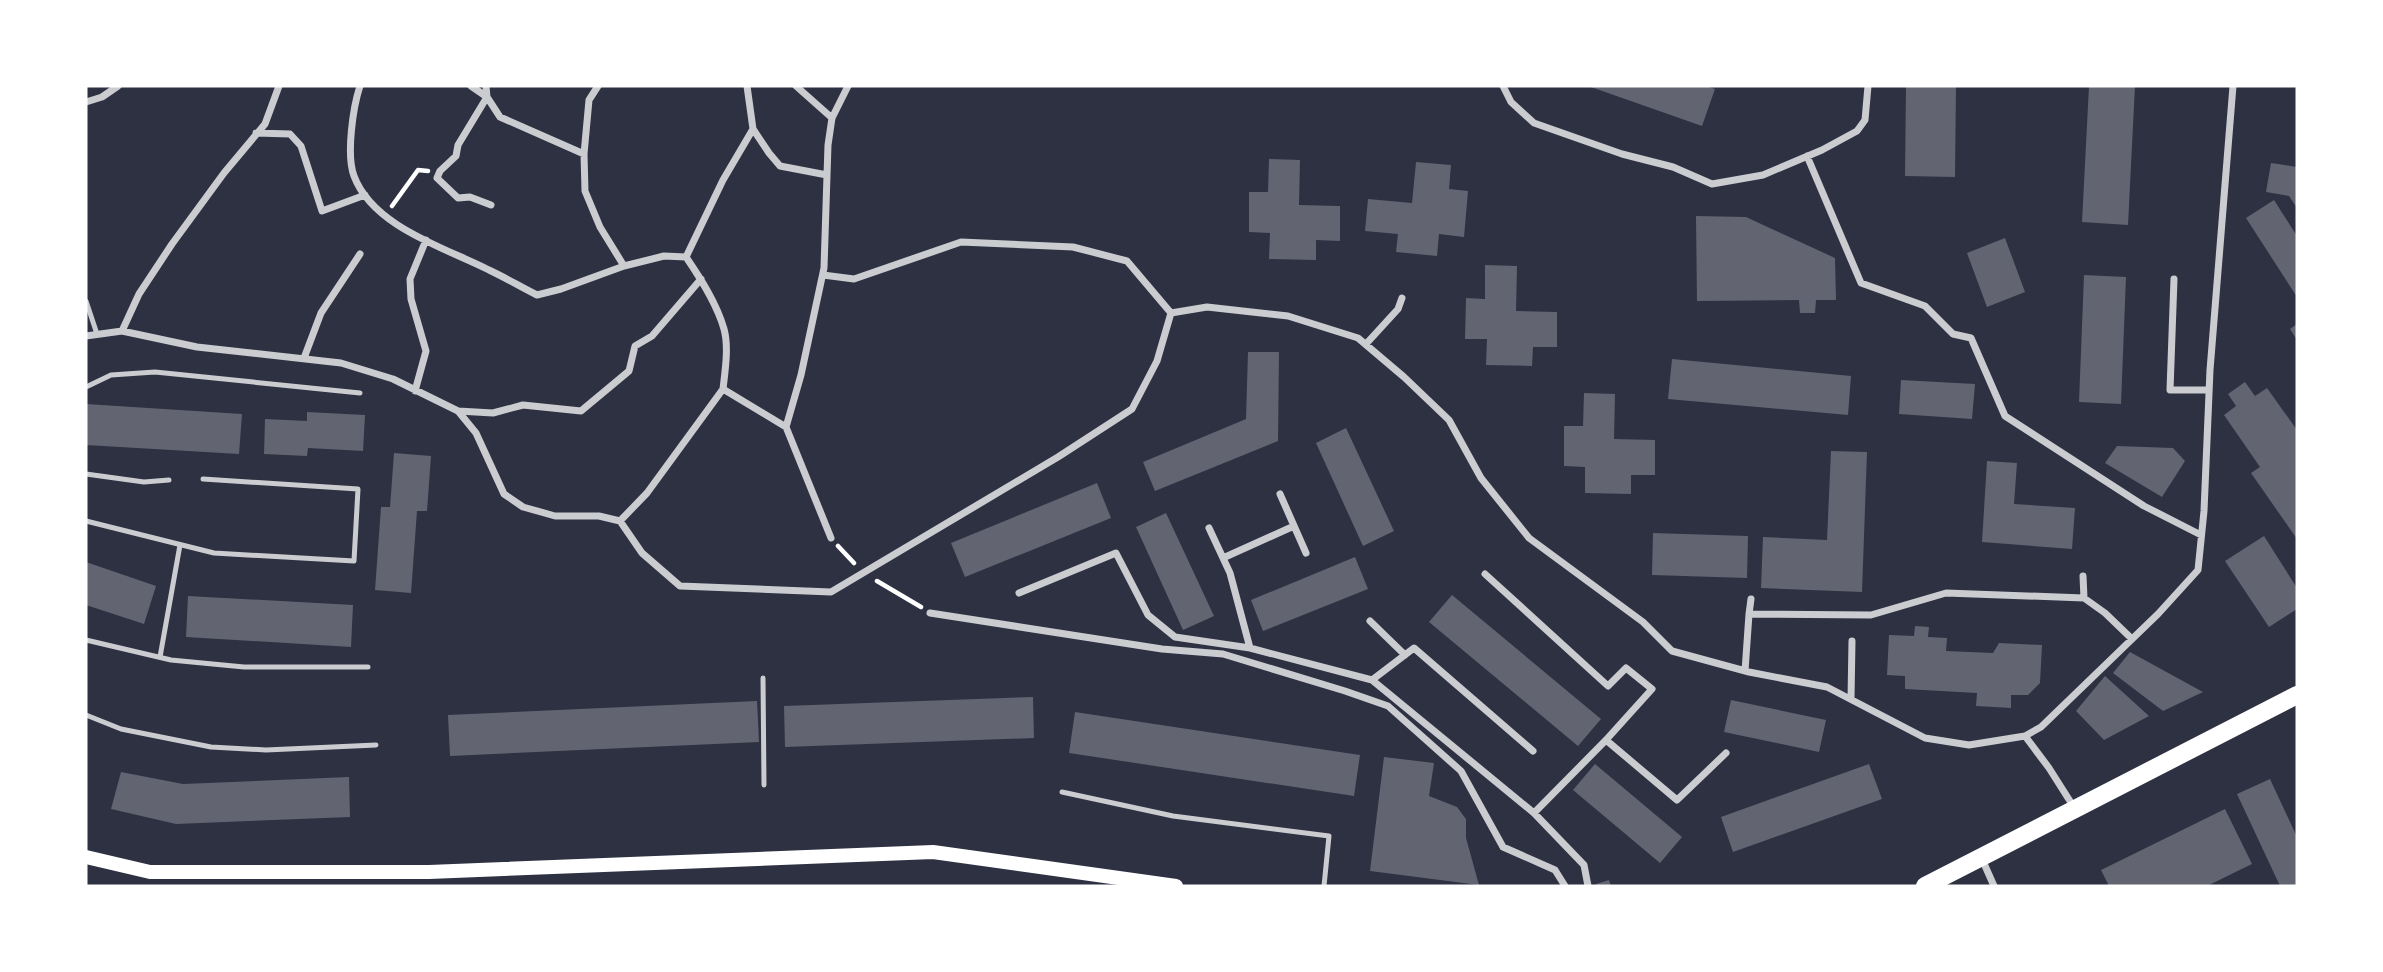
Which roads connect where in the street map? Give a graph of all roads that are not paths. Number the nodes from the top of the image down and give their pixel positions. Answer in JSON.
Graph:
{"nodes":[{"id":1,"x":118,"y":86,"type":"edge"},
{"id":2,"x":279,"y":86,"type":"edge"},
{"id":3,"x":360,"y":86,"type":"edge"},
{"id":4,"x":471,"y":86,"type":"edge"},
{"id":5,"x":486,"y":86,"type":"edge"},
{"id":6,"x":598,"y":86,"type":"edge"},
{"id":7,"x":747,"y":86,"type":"edge"},
{"id":8,"x":796,"y":86,"type":"edge"},
{"id":9,"x":848,"y":86,"type":"edge"},
{"id":10,"x":1503,"y":86,"type":"edge"},
{"id":11,"x":1868,"y":86,"type":"edge"},
{"id":12,"x":2233,"y":86,"type":"edge"},
{"id":13,"x":487,"y":97,"type":"junction"},
{"id":14,"x":86,"y":102,"type":"edge"},
{"id":15,"x":832,"y":118,"type":"junction"},
{"id":16,"x":753,"y":128,"type":"junction"},
{"id":17,"x":257,"y":133,"type":"junction"},
{"id":18,"x":584,"y":154,"type":"junction"},
{"id":19,"x":1807,"y":156,"type":"junction"},
{"id":20,"x":827,"y":175,"type":"junction"},
{"id":21,"x":365,"y":195,"type":"junction"},
{"id":22,"x":491,"y":205,"type":"dead end"},
{"id":23,"x":426,"y":240,"type":"junction"},
{"id":24,"x":360,"y":254,"type":"dead end"},
{"id":25,"x":686,"y":257,"type":"junction"},
{"id":26,"x":624,"y":266,"type":"junction"},
{"id":27,"x":823,"y":275,"type":"junction"},
{"id":28,"x":701,"y":279,"type":"junction"},
{"id":29,"x":2174,"y":279,"type":"dead end"},
{"id":30,"x":1402,"y":298,"type":"dead end"},
{"id":31,"x":86,"y":301,"type":"edge"},
{"id":32,"x":1171,"y":313,"type":"junction"},
{"id":33,"x":122,"y":331,"type":"junction"},
{"id":34,"x":97,"y":334,"type":"junction"},
{"id":35,"x":86,"y":336,"type":"edge"},
{"id":36,"x":1366,"y":344,"type":"junction"},
{"id":37,"x":304,"y":358,"type":"junction"},
{"id":38,"x":86,"y":387,"type":"edge"},
{"id":39,"x":723,"y":389,"type":"junction"},
{"id":40,"x":415,"y":390,"type":"junction"},
{"id":41,"x":2209,"y":390,"type":"junction"},
{"id":42,"x":360,"y":393,"type":"dead end"},
{"id":43,"x":458,"y":411,"type":"junction"},
{"id":44,"x":786,"y":427,"type":"junction"},
{"id":45,"x":86,"y":474,"type":"edge"},
{"id":46,"x":169,"y":480,"type":"dead end"},
{"id":47,"x":203,"y":480,"type":"dead end"},
{"id":48,"x":1280,"y":494,"type":"dead end"},
{"id":49,"x":86,"y":521,"type":"edge"},
{"id":50,"x":620,"y":521,"type":"junction"},
{"id":51,"x":1294,"y":526,"type":"junction"},
{"id":52,"x":1209,"y":528,"type":"dead end"},
{"id":53,"x":2201,"y":535,"type":"junction"},
{"id":54,"x":831,"y":538,"type":"road end"},
{"id":55,"x":180,"y":545,"type":"junction"},
{"id":56,"x":1306,"y":553,"type":"dead end"},
{"id":57,"x":1223,"y":558,"type":"junction"},
{"id":58,"x":1485,"y":574,"type":"dead end"},
{"id":59,"x":2083,"y":576,"type":"dead end"},
{"id":60,"x":1020,"y":593,"type":"dead end"},
{"id":61,"x":2084,"y":598,"type":"junction"},
{"id":62,"x":1751,"y":599,"type":"dead end"},
{"id":63,"x":930,"y":613,"type":"road end"},
{"id":64,"x":1749,"y":614,"type":"junction"},
{"id":65,"x":1370,"y":621,"type":"dead end"},
{"id":66,"x":2132,"y":639,"type":"junction"},
{"id":67,"x":86,"y":640,"type":"edge"},
{"id":68,"x":1852,"y":641,"type":"dead end"},
{"id":69,"x":1250,"y":649,"type":"junction"},
{"id":70,"x":1405,"y":655,"type":"junction"},
{"id":71,"x":160,"y":657,"type":"junction"},
{"id":72,"x":368,"y":667,"type":"dead end"},
{"id":73,"x":1745,"y":670,"type":"junction"},
{"id":74,"x":763,"y":678,"type":"dead end"},
{"id":75,"x":1372,"y":680,"type":"junction"},
{"id":76,"x":2297,"y":695,"type":"edge"},
{"id":77,"x":1851,"y":699,"type":"junction"},
{"id":78,"x":86,"y":715,"type":"edge"},
{"id":79,"x":2025,"y":736,"type":"junction"},
{"id":80,"x":1606,"y":740,"type":"junction"},
{"id":81,"x":376,"y":745,"type":"dead end"},
{"id":82,"x":1533,"y":751,"type":"dead end"},
{"id":83,"x":1726,"y":753,"type":"dead end"},
{"id":84,"x":764,"y":786,"type":"dead end"},
{"id":85,"x":1062,"y":792,"type":"dead end"},
{"id":86,"x":2076,"y":810,"type":"junction"},
{"id":87,"x":1534,"y":813,"type":"junction"},
{"id":88,"x":86,"y":857,"type":"edge"},
{"id":89,"x":1981,"y":859,"type":"junction"},
{"id":90,"x":1176,"y":886,"type":"edge"},
{"id":91,"x":1324,"y":886,"type":"edge"},
{"id":92,"x":1565,"y":886,"type":"edge"},
{"id":93,"x":1588,"y":886,"type":"edge"},
{"id":94,"x":1925,"y":886,"type":"edge"},
{"id":95,"x":1994,"y":886,"type":"edge"}],
"edges":[{"from":1,"to":14,"type":"street"},
{"from":2,"to":17,"type":"street"},
{"from":3,"to":21,"type":"street"},
{"from":4,"to":13,"type":"street"},
{"from":5,"to":13,"type":"street"},
{"from":6,"to":18,"type":"street"},
{"from":7,"to":16,"type":"street"},
{"from":8,"to":15,"type":"street"},
{"from":9,"to":15,"type":"street"},
{"from":10,"to":19,"type":"street"},
{"from":11,"to":19,"type":"street"},
{"from":12,"to":41,"type":"street"},
{"from":13,"to":18,"type":"street"},
{"from":13,"to":22,"type":"street"},
{"from":15,"to":20,"type":"street"},
{"from":16,"to":20,"type":"street"},
{"from":16,"to":25,"type":"street"},
{"from":17,"to":21,"type":"street"},
{"from":17,"to":33,"type":"street"},
{"from":18,"to":26,"type":"street"},
{"from":19,"to":53,"type":"street"},
{"from":20,"to":27,"type":"street"},
{"from":21,"to":23,"type":"street"},
{"from":23,"to":26,"type":"street"},
{"from":23,"to":40,"type":"street"},
{"from":24,"to":37,"type":"street"},
{"from":25,"to":26,"type":"street"},
{"from":25,"to":28,"type":"street"},
{"from":27,"to":32,"type":"street"},
{"from":27,"to":44,"type":"street"},
{"from":28,"to":39,"type":"street"},
{"from":28,"to":43,"type":"street"},
{"from":29,"to":41,"type":"street"},
{"from":30,"to":36,"type":"street"},
{"from":31,"to":34,"type":"lane"},
{"from":32,"to":36,"type":"street"},
{"from":32,"to":50,"type":"street"},
{"from":33,"to":34,"type":"street"},
{"from":33,"to":37,"type":"street"},
{"from":34,"to":35,"type":"street"},
{"from":36,"to":73,"type":"street"},
{"from":37,"to":40,"type":"street"},
{"from":38,"to":42,"type":"lane"},
{"from":39,"to":44,"type":"street"},
{"from":39,"to":50,"type":"street"},
{"from":40,"to":43,"type":"street"},
{"from":41,"to":53,"type":"street"},
{"from":43,"to":50,"type":"street"},
{"from":44,"to":54,"type":"street"},
{"from":45,"to":46,"type":"lane"},
{"from":47,"to":55,"type":"lane"},
{"from":48,"to":51,"type":"street"},
{"from":49,"to":55,"type":"lane"},
{"from":51,"to":56,"type":"street"},
{"from":51,"to":57,"type":"street"},
{"from":52,"to":57,"type":"street"},
{"from":53,"to":66,"type":"street"},
{"from":55,"to":71,"type":"lane"},
{"from":57,"to":69,"type":"street"},
{"from":58,"to":80,"type":"street"},
{"from":59,"to":61,"type":"street"},
{"from":60,"to":69,"type":"street"},
{"from":61,"to":64,"type":"street"},
{"from":61,"to":66,"type":"street"},
{"from":62,"to":64,"type":"street"},
{"from":63,"to":92,"type":"street"},
{"from":64,"to":73,"type":"street"},
{"from":65,"to":70,"type":"street"},
{"from":66,"to":79,"type":"street"},
{"from":67,"to":71,"type":"lane"},
{"from":68,"to":77,"type":"street"},
{"from":69,"to":75,"type":"street"},
{"from":70,"to":75,"type":"street"},
{"from":70,"to":82,"type":"street"},
{"from":71,"to":72,"type":"lane"},
{"from":73,"to":77,"type":"street"},
{"from":74,"to":84,"type":"lane"},
{"from":75,"to":87,"type":"street"},
{"from":76,"to":86,"type":"main road"},
{"from":77,"to":79,"type":"street"},
{"from":78,"to":81,"type":"lane"},
{"from":79,"to":86,"type":"street"},
{"from":80,"to":83,"type":"street"},
{"from":80,"to":87,"type":"street"},
{"from":85,"to":91,"type":"lane"},
{"from":86,"to":89,"type":"main road"},
{"from":87,"to":93,"type":"street"},
{"from":88,"to":90,"type":"main road"},
{"from":89,"to":94,"type":"main road"},
{"from":89,"to":95,"type":"street"}]}
